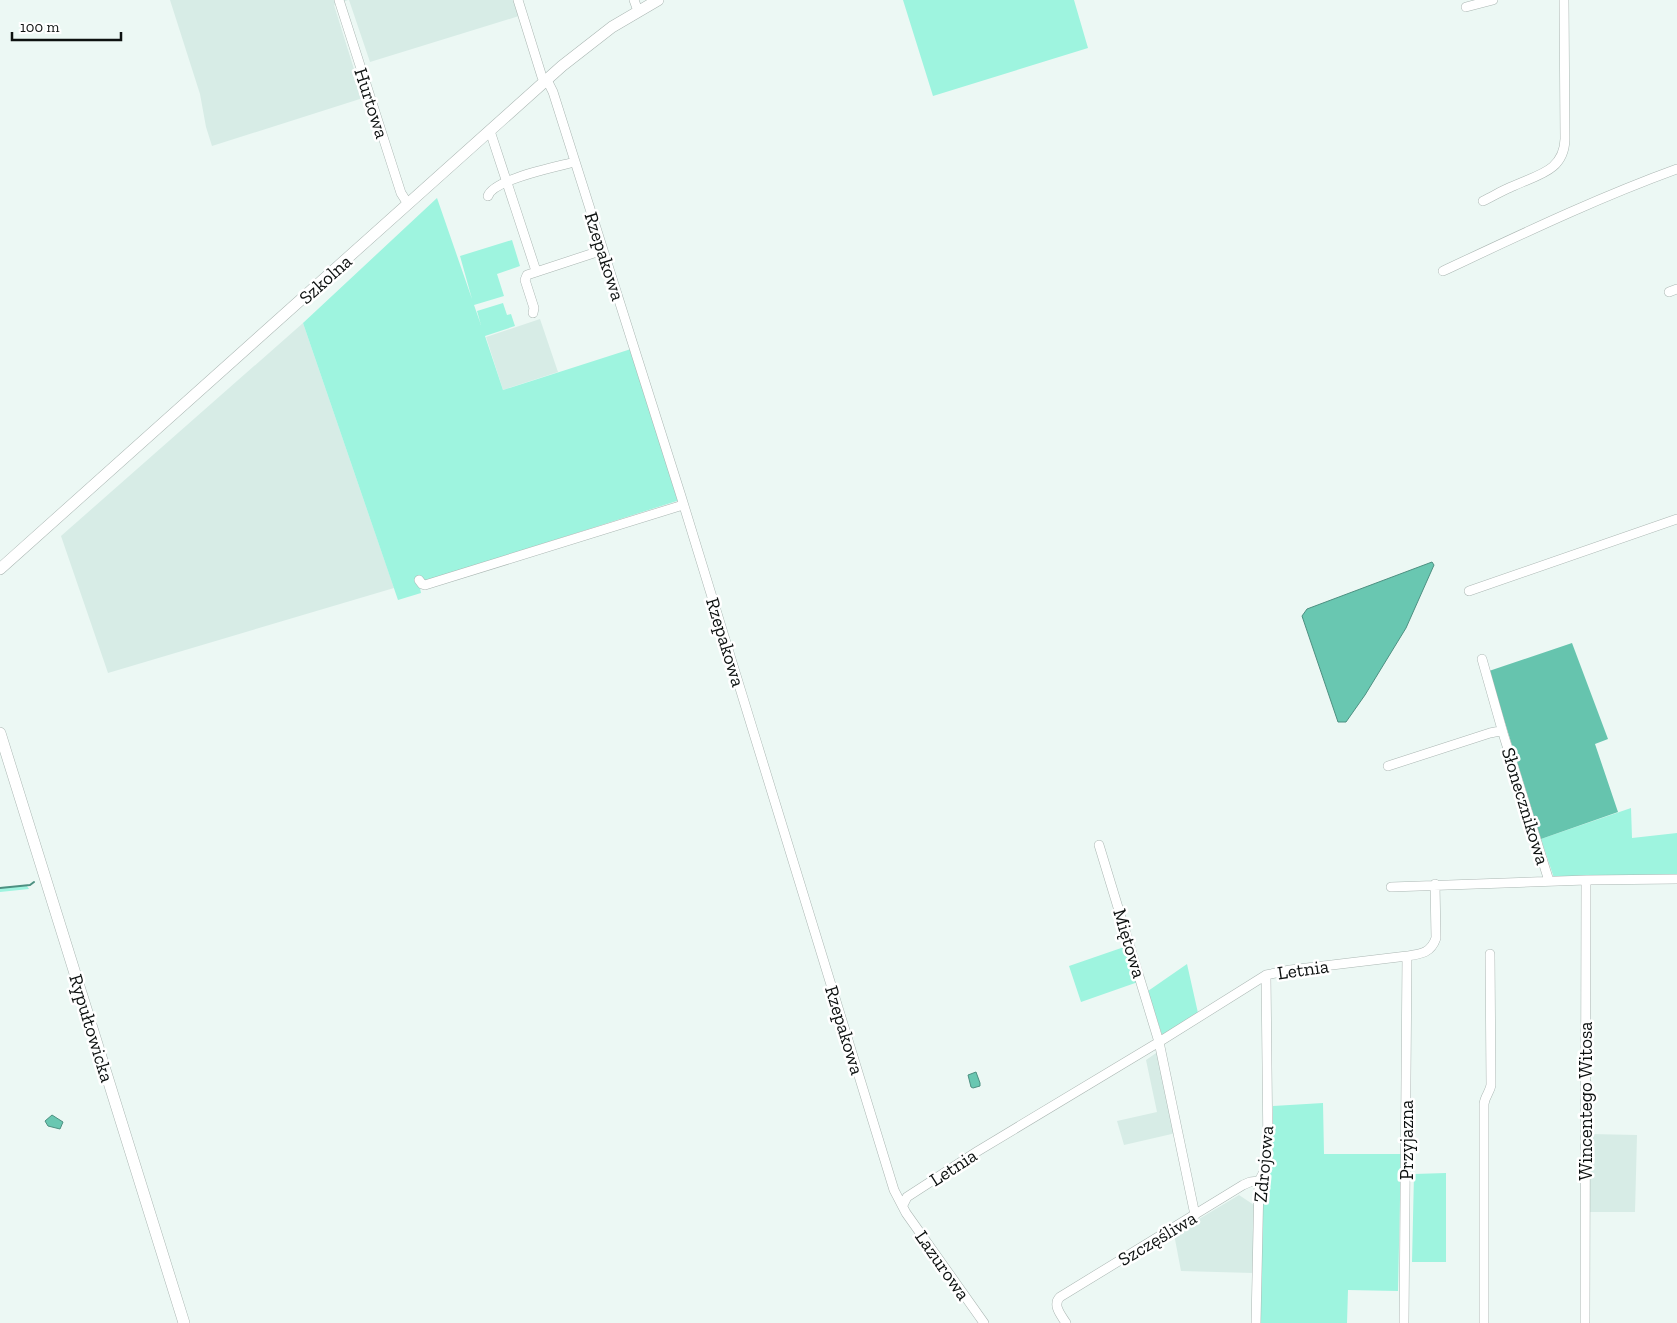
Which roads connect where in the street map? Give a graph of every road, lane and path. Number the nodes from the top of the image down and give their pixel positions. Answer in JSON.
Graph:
{"nodes":[{"id":1,"x":339,"y":0,"type":"edge"},
{"id":2,"x":518,"y":0,"type":"edge"},
{"id":3,"x":658,"y":0,"type":"edge"},
{"id":4,"x":1493,"y":0,"type":"edge"},
{"id":5,"x":1564,"y":0,"type":"edge"},
{"id":6,"x":636,"y":6,"type":"edge"},
{"id":7,"x":1466,"y":6,"type":"dead end"},
{"id":8,"x":545,"y":81,"type":"junction"},
{"id":9,"x":490,"y":131,"type":"junction"},
{"id":10,"x":575,"y":162,"type":"junction"},
{"id":11,"x":1677,"y":169,"type":"edge"},
{"id":12,"x":506,"y":182,"type":"junction"},
{"id":13,"x":488,"y":196,"type":"dead end"},
{"id":14,"x":1483,"y":201,"type":"dead end"},
{"id":15,"x":408,"y":204,"type":"junction"},
{"id":16,"x":603,"y":250,"type":"junction"},
{"id":17,"x":1443,"y":270,"type":"dead end"},
{"id":18,"x":536,"y":271,"type":"junction"},
{"id":19,"x":533,"y":313,"type":"dead end"},
{"id":20,"x":683,"y":505,"type":"junction"},
{"id":21,"x":1677,"y":519,"type":"edge"},
{"id":22,"x":0,"y":569,"type":"edge"},
{"id":23,"x":419,"y":580,"type":"dead end"},
{"id":24,"x":1469,"y":591,"type":"dead end"},
{"id":25,"x":1482,"y":659,"type":"dead end"},
{"id":26,"x":0,"y":733,"type":"edge"},
{"id":27,"x":1503,"y":733,"type":"junction"},
{"id":28,"x":1388,"y":766,"type":"dead end"},
{"id":29,"x":1099,"y":845,"type":"dead end"},
{"id":30,"x":1677,"y":879,"type":"edge"},
{"id":31,"x":1586,"y":880,"type":"junction"},
{"id":32,"x":1549,"y":881,"type":"junction"},
{"id":33,"x":1435,"y":884,"type":"junction"},
{"id":34,"x":1391,"y":887,"type":"dead end"},
{"id":35,"x":1490,"y":954,"type":"dead end"},
{"id":36,"x":1407,"y":956,"type":"junction"},
{"id":37,"x":1266,"y":975,"type":"junction"},
{"id":38,"x":1159,"y":1042,"type":"junction"},
{"id":39,"x":1259,"y":1180,"type":"junction"},
{"id":40,"x":903,"y":1205,"type":"junction"},
{"id":41,"x":1195,"y":1215,"type":"junction"},
{"id":42,"x":184,"y":1323,"type":"edge"},
{"id":43,"x":984,"y":1323,"type":"edge"},
{"id":44,"x":1066,"y":1323,"type":"edge"},
{"id":45,"x":1256,"y":1323,"type":"edge"},
{"id":46,"x":1404,"y":1323,"type":"edge"},
{"id":47,"x":1484,"y":1323,"type":"edge"},
{"id":48,"x":1585,"y":1323,"type":"edge"}],
"edges":[{"from":1,"to":15,"type":"street","name":"Hurtowa"},
{"from":2,"to":8,"type":"street","name":"Rzepakowa"},
{"from":3,"to":6,"type":"street","name":"Szkolna"},
{"from":4,"to":7,"type":"street"},
{"from":5,"to":14,"type":"street"},
{"from":6,"to":8,"type":"street","name":"Szkolna"},
{"from":8,"to":9,"type":"street","name":"Szkolna"},
{"from":8,"to":10,"type":"street","name":"Rzepakowa"},
{"from":9,"to":12,"type":"street"},
{"from":9,"to":15,"type":"street","name":"Szkolna"},
{"from":10,"to":12,"type":"street"},
{"from":10,"to":16,"type":"street","name":"Rzepakowa"},
{"from":11,"to":17,"type":"street"},
{"from":12,"to":13,"type":"street"},
{"from":12,"to":18,"type":"street"},
{"from":15,"to":22,"type":"street","name":"Szkolna"},
{"from":16,"to":18,"type":"street"},
{"from":16,"to":20,"type":"street","name":"Rzepakowa"},
{"from":18,"to":19,"type":"street"},
{"from":20,"to":23,"type":"street"},
{"from":20,"to":40,"type":"street","name":"Rzepakowa"},
{"from":21,"to":24,"type":"street"},
{"from":25,"to":27,"type":"street"},
{"from":26,"to":42,"type":"street","name":"Rypułtowicka"},
{"from":27,"to":28,"type":"street","name":"Słonecznikowa"},
{"from":27,"to":32,"type":"street","name":"Słonecznikowa"},
{"from":29,"to":38,"type":"street","name":"Miętowa"},
{"from":30,"to":31,"type":"street"},
{"from":31,"to":32,"type":"street"},
{"from":31,"to":48,"type":"street","name":"Wincentego Witosa"},
{"from":32,"to":33,"type":"street"},
{"from":33,"to":34,"type":"street"},
{"from":33,"to":36,"type":"street","name":"Letnia"},
{"from":35,"to":47,"type":"street"},
{"from":36,"to":37,"type":"street","name":"Letnia"},
{"from":36,"to":46,"type":"street","name":"Przyjazna"},
{"from":37,"to":38,"type":"street","name":"Letnia"},
{"from":37,"to":39,"type":"street","name":"Zdrojowa"},
{"from":38,"to":40,"type":"street","name":"Letnia"},
{"from":38,"to":41,"type":"street","name":"Miętowa"},
{"from":39,"to":41,"type":"street","name":"Szczęśliwa"},
{"from":39,"to":45,"type":"street","name":"Zdrojowa"},
{"from":40,"to":43,"type":"street","name":"Lazurowa"},
{"from":41,"to":44,"type":"street","name":"Szczęśliwa"}]}
